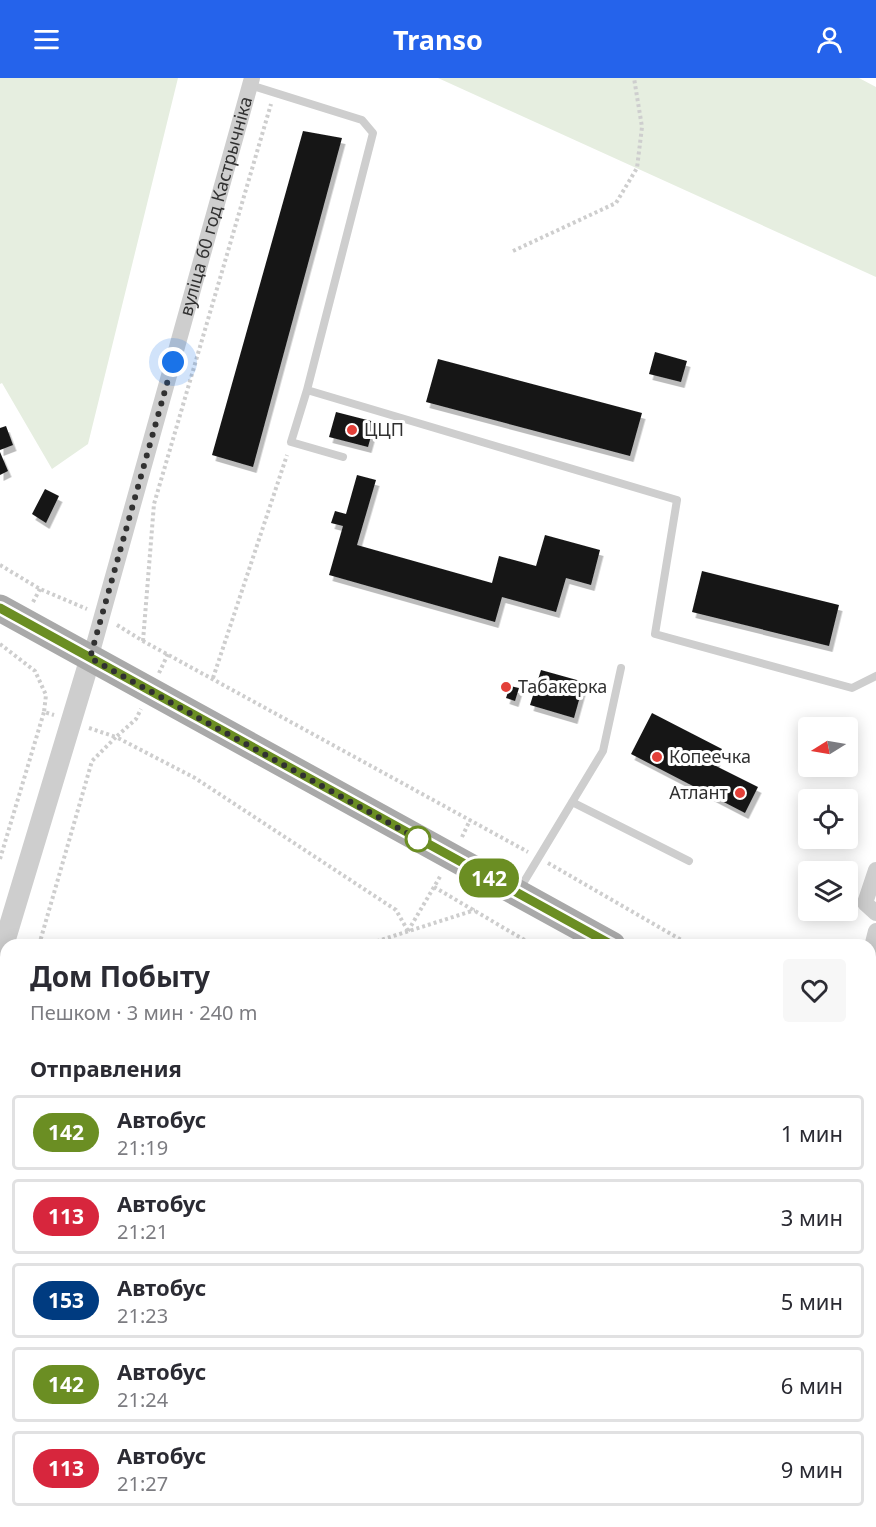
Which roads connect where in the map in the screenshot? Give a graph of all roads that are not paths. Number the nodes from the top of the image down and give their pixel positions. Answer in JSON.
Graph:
{"nodes":[{"id":1,"x":251,"y":82,"type":"edge"},
{"id":2,"x":307,"y":390,"type":"junction"},
{"id":3,"x":343,"y":457,"type":"dead end"},
{"id":4,"x":0,"y":608,"type":"edge"},
{"id":5,"x":90,"y":658,"type":"junction"},
{"id":6,"x":621,"y":668,"type":"dead end"},
{"id":7,"x":876,"y":676,"type":"edge"},
{"id":8,"x":572,"y":802,"type":"junction"},
{"id":9,"x":689,"y":861,"type":"dead end"},
{"id":10,"x":876,"y":870,"type":"edge"},
{"id":11,"x":517,"y":893,"type":"junction"},
{"id":12,"x":876,"y":913,"type":"edge"},
{"id":13,"x":5,"y":939,"type":"edge"},
{"id":14,"x":601,"y":939,"type":"edge"}],
"edges":[{"from":1,"to":2,"type":"lane"},
{"from":1,"to":5,"type":"street","name":"вуліца 60 год Кастрычніка"},
{"from":2,"to":3,"type":"lane"},
{"from":2,"to":7,"type":"lane"},
{"from":4,"to":5,"type":"main road"},
{"from":5,"to":11,"type":"main road"},
{"from":5,"to":13,"type":"street","name":"вуліца 60 год Кастрычніка"},
{"from":6,"to":8,"type":"lane"},
{"from":8,"to":9,"type":"lane"},
{"from":8,"to":11,"type":"lane"},
{"from":10,"to":12,"type":"street"},
{"from":11,"to":14,"type":"main road"}]}
